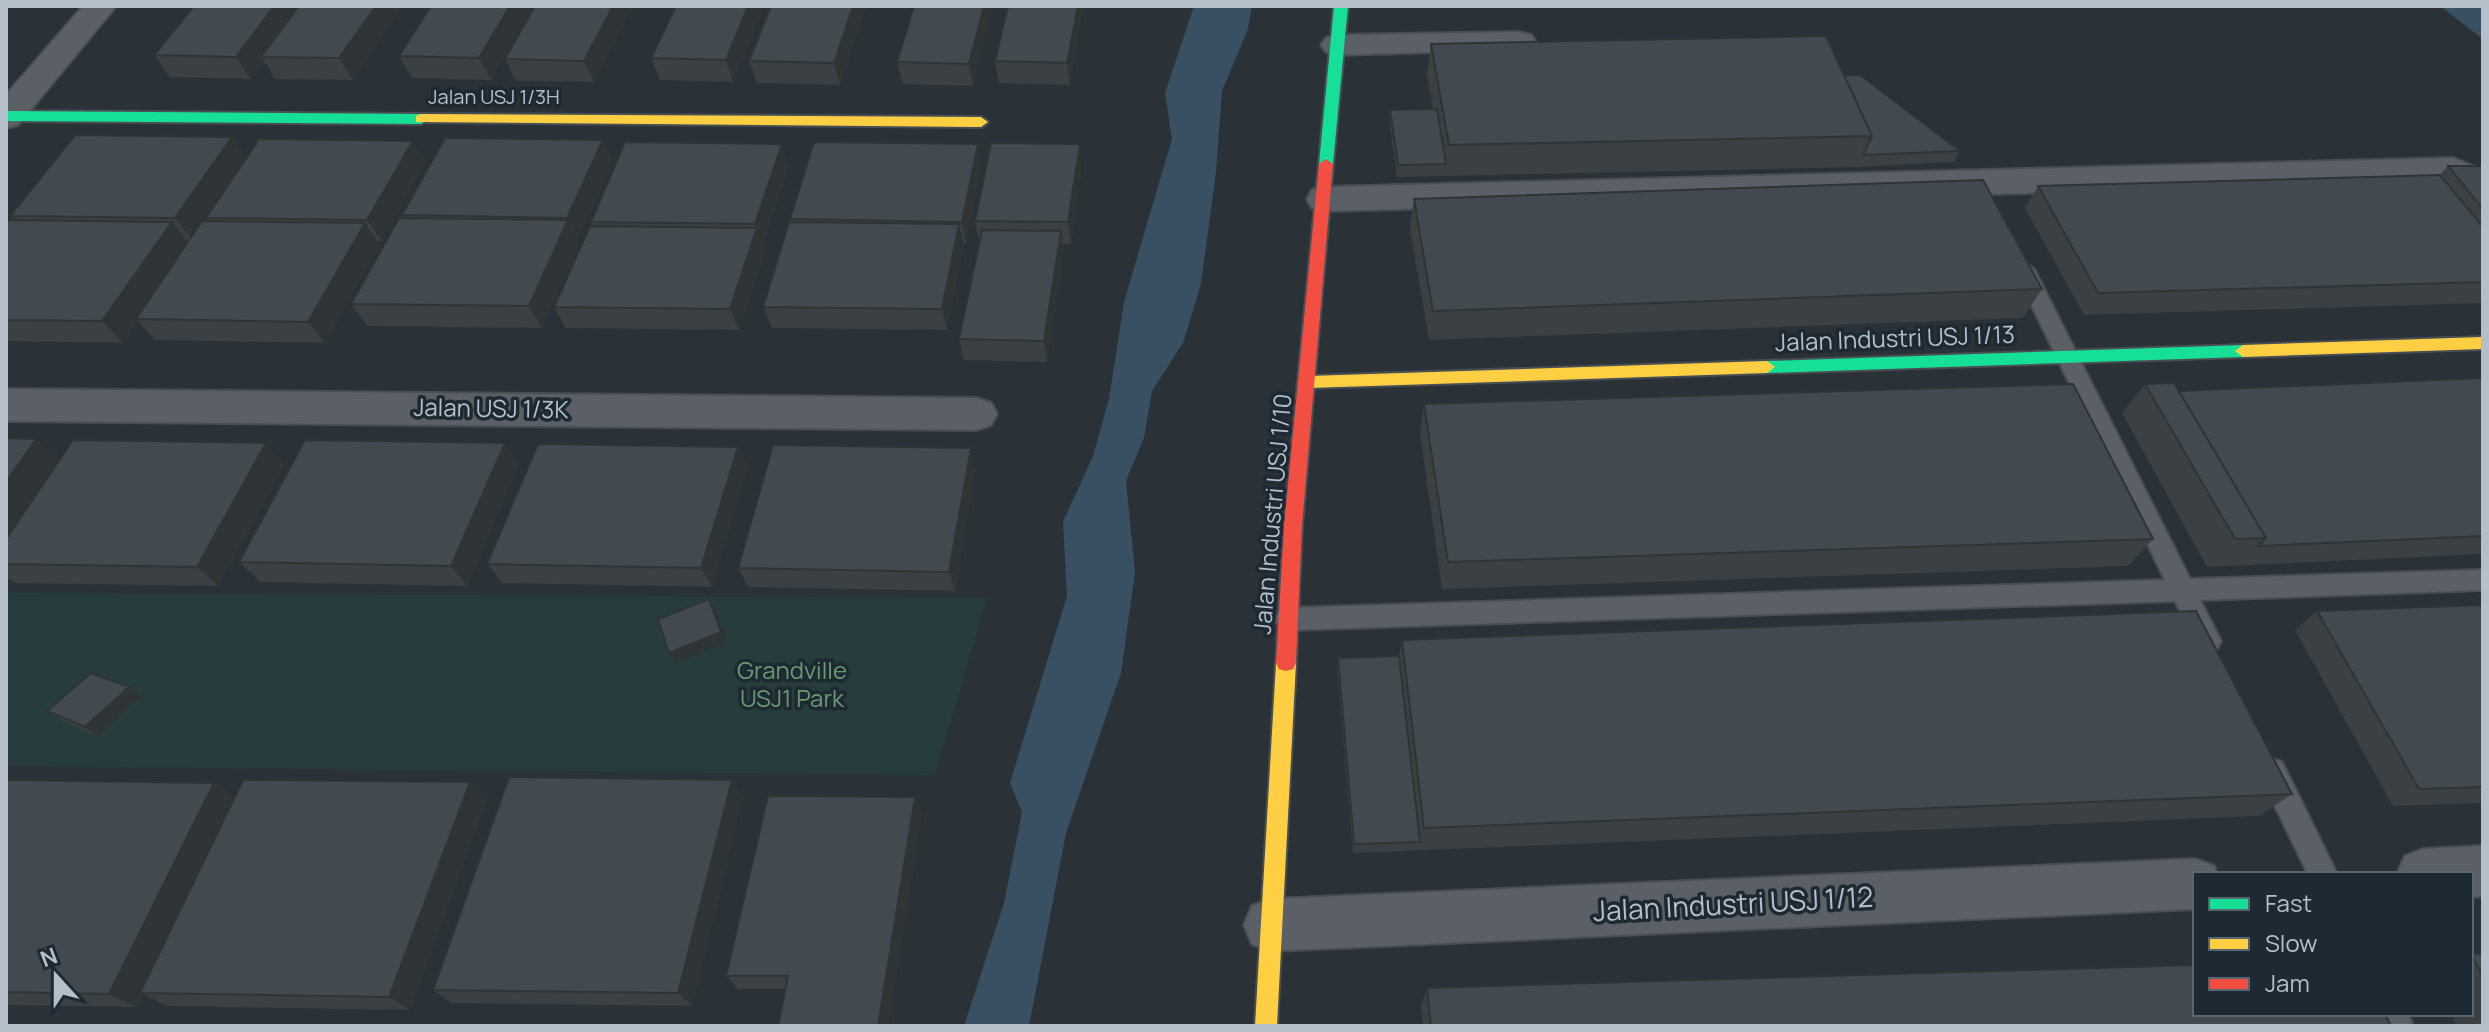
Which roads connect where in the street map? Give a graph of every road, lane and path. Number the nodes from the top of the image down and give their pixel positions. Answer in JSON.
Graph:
{"nodes":[{"id":1,"x":100,"y":6,"type":"edge"},
{"id":2,"x":1341,"y":6,"type":"edge"},
{"id":3,"x":1558,"y":42,"type":"edge"},
{"id":4,"x":1338,"y":45,"type":"junction"},
{"id":5,"x":6,"y":64,"type":"edge"},
{"id":6,"x":51,"y":64,"type":"junction"},
{"id":7,"x":6,"y":116,"type":"edge"},
{"id":8,"x":981,"y":122,"type":"dead end"},
{"id":9,"x":2483,"y":184,"type":"edge"},
{"id":10,"x":1325,"y":199,"type":"junction"},
{"id":11,"x":2014,"y":248,"type":"edge"},
{"id":12,"x":2483,"y":343,"type":"edge"},
{"id":13,"x":2068,"y":357,"type":"junction"},
{"id":14,"x":1308,"y":382,"type":"junction"},
{"id":15,"x":6,"y":405,"type":"edge"},
{"id":16,"x":976,"y":414,"type":"dead end"},
{"id":17,"x":2483,"y":580,"type":"edge"},
{"id":18,"x":2183,"y":589,"type":"junction"},
{"id":19,"x":1288,"y":619,"type":"junction"},
{"id":20,"x":2218,"y":661,"type":"edge"},
{"id":21,"x":2260,"y":746,"type":"edge"},
{"id":22,"x":2483,"y":871,"type":"edge"},
{"id":23,"x":2322,"y":872,"type":"edge"},
{"id":24,"x":2463,"y":872,"type":"edge"},
{"id":25,"x":2193,"y":884,"type":"edge"},
{"id":26,"x":1271,"y":925,"type":"junction"},
{"id":27,"x":1266,"y":1026,"type":"edge"}],
"edges":[{"from":1,"to":6,"type":"street"},
{"from":2,"to":4,"type":"street","name":"Jalan Industri USJ 1/10"},
{"from":3,"to":4,"type":"street"},
{"from":4,"to":10,"type":"street","name":"Jalan Industri USJ 1/10"},
{"from":5,"to":6,"type":"street"},
{"from":6,"to":7,"type":"street"},
{"from":7,"to":8,"type":"street","name":"Jalan USJ 1/3H"},
{"from":9,"to":10,"type":"street"},
{"from":10,"to":14,"type":"street","name":"Jalan Industri USJ 1/10"},
{"from":11,"to":13,"type":"lane"},
{"from":12,"to":13,"type":"street","name":"Jalan Industri USJ 1/13"},
{"from":13,"to":14,"type":"street","name":"Jalan Industri USJ 1/13"},
{"from":13,"to":18,"type":"lane"},
{"from":14,"to":19,"type":"street","name":"Jalan Industri USJ 1/10"},
{"from":15,"to":16,"type":"street","name":"Jalan USJ 1/3K"},
{"from":17,"to":18,"type":"lane"},
{"from":18,"to":19,"type":"lane"},
{"from":18,"to":20,"type":"lane"},
{"from":19,"to":26,"type":"street","name":"Jalan Industri USJ 1/10"},
{"from":21,"to":23,"type":"lane"},
{"from":22,"to":24,"type":"street"},
{"from":25,"to":26,"type":"street","name":"Jalan Industri USJ 1/12"},
{"from":26,"to":27,"type":"street","name":"Jalan Industri USJ 1/10"}]}
